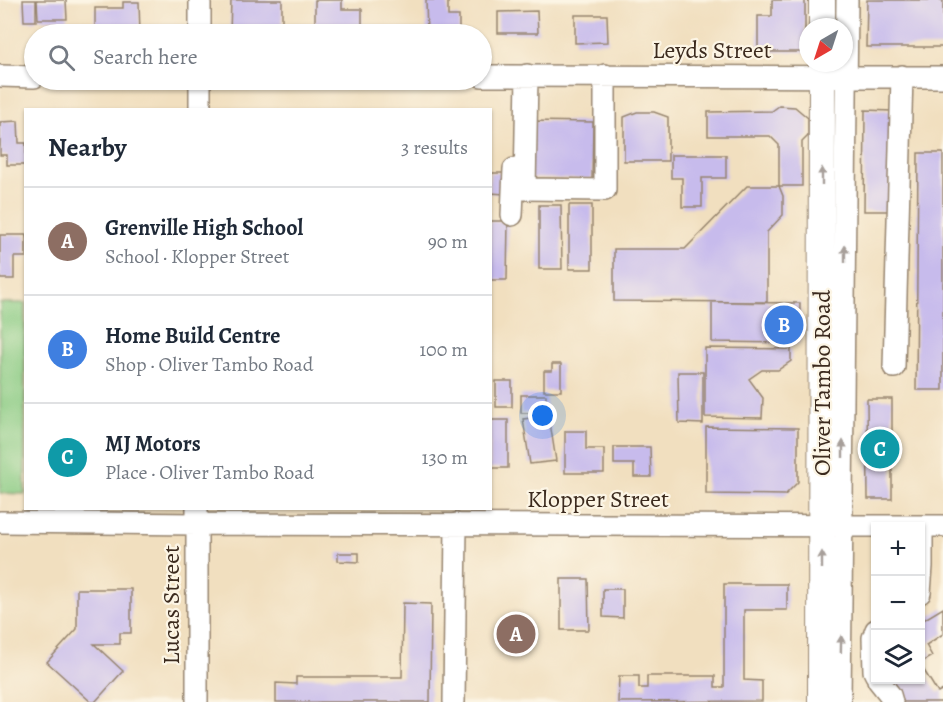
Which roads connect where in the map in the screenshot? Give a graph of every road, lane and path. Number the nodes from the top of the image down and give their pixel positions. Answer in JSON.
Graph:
{"nodes":[{"id":1,"x":200,"y":0,"type":"edge"},
{"id":2,"x":822,"y":0,"type":"edge"},
{"id":3,"x":847,"y":0,"type":"edge"},
{"id":4,"x":822,"y":18,"type":"edge"},
{"id":5,"x":843,"y":18,"type":"edge"},
{"id":6,"x":200,"y":24,"type":"edge"},
{"id":7,"x":830,"y":72,"type":"edge"},
{"id":8,"x":492,"y":75,"type":"edge"},
{"id":9,"x":521,"y":75,"type":"junction"},
{"id":10,"x":605,"y":75,"type":"junction"},
{"id":11,"x":0,"y":76,"type":"edge"},
{"id":12,"x":902,"y":76,"type":"junction"},
{"id":13,"x":24,"y":77,"type":"edge"},
{"id":14,"x":943,"y":77,"type":"edge"},
{"id":15,"x":200,"y":90,"type":"edge"},
{"id":16,"x":200,"y":108,"type":"edge"},
{"id":17,"x":512,"y":214,"type":"dead end"},
{"id":18,"x":894,"y":367,"type":"dead end"},
{"id":19,"x":197,"y":517,"type":"edge"},
{"id":20,"x":462,"y":519,"type":"edge"},
{"id":21,"x":0,"y":522,"type":"edge"},
{"id":22,"x":832,"y":526,"type":"junction"},
{"id":23,"x":871,"y":526,"type":"edge"},
{"id":24,"x":925,"y":526,"type":"edge"},
{"id":25,"x":943,"y":526,"type":"edge"},
{"id":26,"x":881,"y":684,"type":"edge"},
{"id":27,"x":197,"y":702,"type":"edge"},
{"id":28,"x":454,"y":702,"type":"edge"},
{"id":29,"x":820,"y":702,"type":"edge"},
{"id":30,"x":840,"y":702,"type":"edge"},
{"id":31,"x":892,"y":702,"type":"edge"}],
"edges":[{"from":1,"to":6,"type":"street"},
{"from":2,"to":4,"type":"main road"},
{"from":3,"to":5,"type":"street"},
{"from":7,"to":10,"type":"street","name":"Leyds Street"},
{"from":7,"to":12,"type":"street","name":"Leyds Street"},
{"from":22,"to":7,"type":"main road","name":"Oliver Tambo Road","one_way":true},
{"from":8,"to":9,"type":"street","name":"Leyds Street"},
{"from":9,"to":10,"type":"street","name":"Leyds Street"},
{"from":9,"to":10,"type":"street"},
{"from":9,"to":17,"type":"street"},
{"from":11,"to":13,"type":"street"},
{"from":12,"to":14,"type":"street","name":"Leyds Street"},
{"from":12,"to":18,"type":"street"},
{"from":15,"to":16,"type":"street"},
{"from":19,"to":20,"type":"street","name":"Klopper Street"},
{"from":19,"to":21,"type":"street","name":"Klopper Street"},
{"from":19,"to":27,"type":"street","name":"Lucas Street"},
{"from":20,"to":22,"type":"street","name":"Klopper Street"},
{"from":20,"to":28,"type":"street"},
{"from":22,"to":23,"type":"street","name":"Klopper Street"},
{"from":29,"to":22,"type":"main road","name":"Oliver Tambo Road","one_way":true},
{"from":30,"to":22,"type":"street","one_way":true},
{"from":24,"to":25,"type":"street","name":"Klopper Street"},
{"from":26,"to":31,"type":"street"}]}
